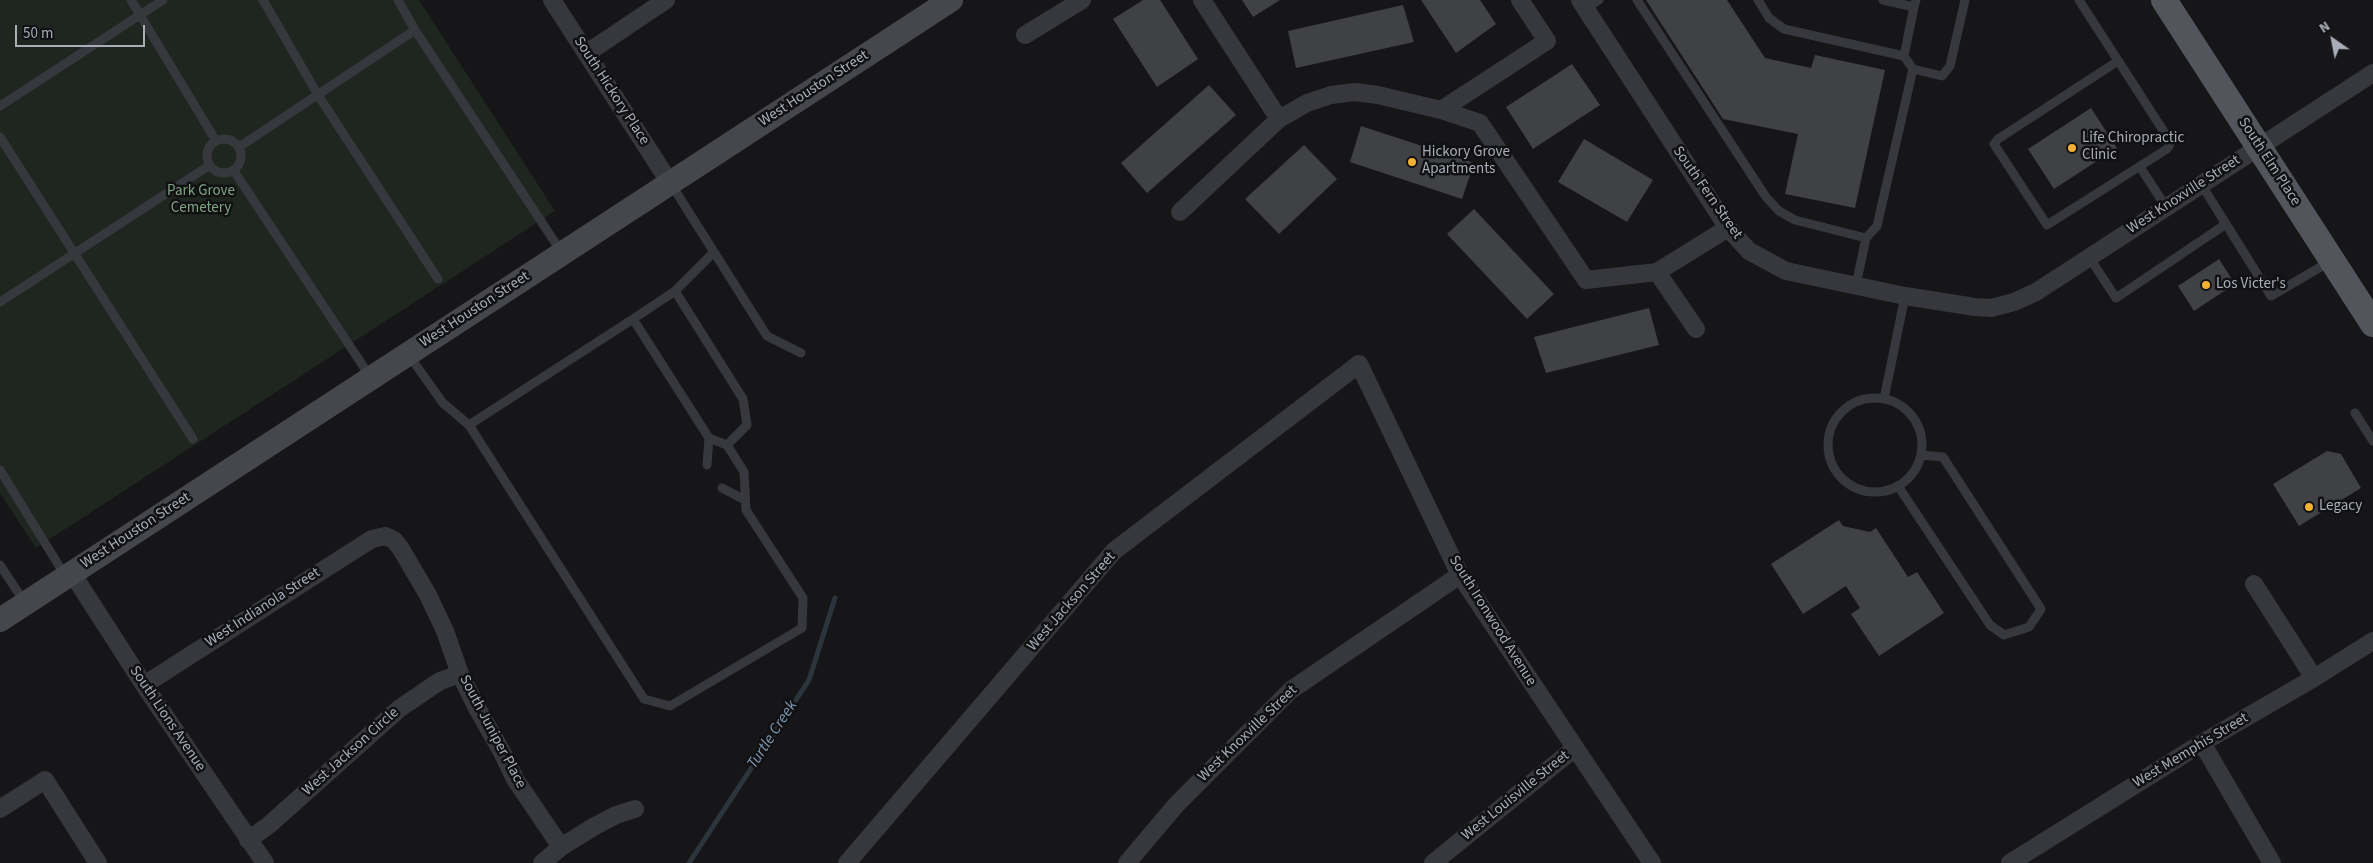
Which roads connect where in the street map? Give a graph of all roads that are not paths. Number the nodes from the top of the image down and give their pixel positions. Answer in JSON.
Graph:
{"nodes":[{"id":1,"x":131,"y":0,"type":"edge"},
{"id":2,"x":163,"y":0,"type":"edge"},
{"id":3,"x":263,"y":0,"type":"edge"},
{"id":4,"x":398,"y":0,"type":"edge"},
{"id":5,"x":552,"y":0,"type":"edge"},
{"id":6,"x":666,"y":0,"type":"edge"},
{"id":7,"x":951,"y":0,"type":"edge"},
{"id":8,"x":1082,"y":0,"type":"edge"},
{"id":9,"x":1202,"y":0,"type":"edge"},
{"id":10,"x":1520,"y":0,"type":"edge"},
{"id":11,"x":1637,"y":0,"type":"edge"},
{"id":12,"x":1758,"y":0,"type":"edge"},
{"id":13,"x":1883,"y":0,"type":"edge"},
{"id":14,"x":1966,"y":0,"type":"edge"},
{"id":15,"x":2080,"y":0,"type":"edge"},
{"id":16,"x":2164,"y":0,"type":"edge"},
{"id":17,"x":1588,"y":3,"type":"edge"},
{"id":18,"x":1915,"y":4,"type":"edge"},
{"id":19,"x":141,"y":14,"type":"junction"},
{"id":20,"x":415,"y":30,"type":"junction"},
{"id":21,"x":1025,"y":34,"type":"dead end"},
{"id":22,"x":587,"y":53,"type":"junction"},
{"id":23,"x":1904,"y":56,"type":"junction"},
{"id":24,"x":2118,"y":61,"type":"junction"},
{"id":25,"x":1912,"y":69,"type":"junction"},
{"id":26,"x":2373,"y":73,"type":"edge"},
{"id":27,"x":318,"y":95,"type":"junction"},
{"id":28,"x":0,"y":106,"type":"edge"},
{"id":29,"x":1441,"y":110,"type":"junction"},
{"id":30,"x":1279,"y":119,"type":"junction"},
{"id":31,"x":0,"y":137,"type":"edge"},
{"id":32,"x":216,"y":141,"type":"junction"},
{"id":33,"x":2259,"y":146,"type":"junction"},
{"id":34,"x":239,"y":147,"type":"junction"},
{"id":35,"x":210,"y":165,"type":"junction"},
{"id":36,"x":2140,"y":167,"type":"junction"},
{"id":37,"x":234,"y":171,"type":"junction"},
{"id":38,"x":670,"y":182,"type":"junction"},
{"id":39,"x":2201,"y":184,"type":"junction"},
{"id":40,"x":2166,"y":207,"type":"junction"},
{"id":41,"x":1180,"y":212,"type":"dead end"},
{"id":42,"x":2226,"y":224,"type":"junction"},
{"id":43,"x":1728,"y":228,"type":"junction"},
{"id":44,"x":1866,"y":238,"type":"junction"},
{"id":45,"x":714,"y":252,"type":"junction"},
{"id":46,"x":562,"y":253,"type":"junction"},
{"id":47,"x":74,"y":254,"type":"junction"},
{"id":48,"x":2089,"y":257,"type":"junction"},
{"id":49,"x":2332,"y":260,"type":"junction"},
{"id":50,"x":1657,"y":272,"type":"junction"},
{"id":51,"x":438,"y":279,"type":"dead end"},
{"id":52,"x":1856,"y":286,"type":"junction"},
{"id":53,"x":675,"y":291,"type":"junction"},
{"id":54,"x":1905,"y":296,"type":"junction"},
{"id":55,"x":0,"y":302,"type":"edge"},
{"id":56,"x":1991,"y":308,"type":"joint"},
{"id":57,"x":633,"y":320,"type":"junction"},
{"id":58,"x":2373,"y":324,"type":"edge"},
{"id":59,"x":1696,"y":329,"type":"dead end"},
{"id":60,"x":801,"y":353,"type":"dead end"},
{"id":61,"x":408,"y":354,"type":"junction"},
{"id":62,"x":1359,"y":364,"type":"joint"},
{"id":63,"x":371,"y":378,"type":"junction"},
{"id":64,"x":1884,"y":399,"type":"junction"},
{"id":65,"x":2355,"y":413,"type":"dead end"},
{"id":66,"x":469,"y":424,"type":"junction"},
{"id":67,"x":709,"y":438,"type":"junction"},
{"id":68,"x":193,"y":439,"type":"dead end"},
{"id":69,"x":2373,"y":441,"type":"edge"},
{"id":70,"x":727,"y":445,"type":"junction"},
{"id":71,"x":1921,"y":455,"type":"junction"},
{"id":72,"x":707,"y":465,"type":"dead end"},
{"id":73,"x":0,"y":470,"type":"edge"},
{"id":74,"x":1898,"y":486,"type":"junction"},
{"id":75,"x":722,"y":488,"type":"dead end"},
{"id":76,"x":745,"y":500,"type":"junction"},
{"id":77,"x":385,"y":536,"type":"joint"},
{"id":78,"x":0,"y":565,"type":"edge"},
{"id":79,"x":69,"y":575,"type":"junction"},
{"id":80,"x":1460,"y":575,"type":"junction"},
{"id":81,"x":2254,"y":584,"type":"dead end"},
{"id":82,"x":25,"y":604,"type":"junction"},
{"id":83,"x":0,"y":620,"type":"edge"},
{"id":84,"x":2373,"y":640,"type":"edge"},
{"id":85,"x":460,"y":674,"type":"junction"},
{"id":86,"x":2314,"y":678,"type":"junction"},
{"id":87,"x":144,"y":685,"type":"junction"},
{"id":88,"x":2202,"y":743,"type":"junction"},
{"id":89,"x":1574,"y":748,"type":"junction"},
{"id":90,"x":0,"y":809,"type":"edge"},
{"id":91,"x":635,"y":809,"type":"dead end"},
{"id":92,"x":248,"y":840,"type":"junction"},
{"id":93,"x":561,"y":848,"type":"junction"},
{"id":94,"x":98,"y":863,"type":"edge"},
{"id":95,"x":265,"y":863,"type":"edge"},
{"id":96,"x":542,"y":863,"type":"edge"},
{"id":97,"x":847,"y":863,"type":"edge"},
{"id":98,"x":1127,"y":863,"type":"edge"},
{"id":99,"x":1433,"y":863,"type":"edge"},
{"id":100,"x":1652,"y":863,"type":"edge"},
{"id":101,"x":2010,"y":863,"type":"edge"},
{"id":102,"x":2272,"y":863,"type":"edge"}],
"edges":[{"from":1,"to":19,"type":"lane"},
{"from":2,"to":19,"type":"lane"},
{"from":3,"to":27,"type":"lane"},
{"from":4,"to":20,"type":"lane"},
{"from":5,"to":22,"type":"street","name":"South Hickory Place"},
{"from":6,"to":22,"type":"street"},
{"from":7,"to":38,"type":"main road","name":"West Houston Street"},
{"from":8,"to":21,"type":"street"},
{"from":9,"to":30,"type":"street"},
{"from":10,"to":29,"type":"street"},
{"from":11,"to":44,"type":"lane"},
{"from":12,"to":23,"type":"lane"},
{"from":13,"to":18,"type":"lane"},
{"from":14,"to":25,"type":"lane"},
{"from":15,"to":24,"type":"lane"},
{"from":16,"to":33,"type":"main road","name":"South Elm Place"},
{"from":17,"to":43,"type":"street","name":"South Fern Street"},
{"from":18,"to":23,"type":"lane"},
{"from":19,"to":28,"type":"lane"},
{"from":19,"to":32,"type":"lane"},
{"from":20,"to":27,"type":"lane"},
{"from":20,"to":46,"type":"lane"},
{"from":22,"to":38,"type":"street","name":"South Hickory Place"},
{"from":23,"to":25,"type":"lane"},
{"from":24,"to":36,"type":"lane"},
{"from":24,"to":36,"type":"lane"},
{"from":25,"to":44,"type":"lane"},
{"from":26,"to":33,"type":"street","name":"West Knoxville Street"},
{"from":27,"to":34,"type":"lane"},
{"from":27,"to":51,"type":"lane"},
{"from":29,"to":30,"type":"street"},
{"from":29,"to":50,"type":"street"},
{"from":30,"to":41,"type":"street"},
{"from":31,"to":47,"type":"lane"},
{"from":32,"to":34,"type":"lane"},
{"from":32,"to":35,"type":"lane"},
{"from":33,"to":39,"type":"street","name":"West Knoxville Street"},
{"from":33,"to":49,"type":"main road","name":"South Elm Place"},
{"from":34,"to":37,"type":"lane"},
{"from":35,"to":37,"type":"lane"},
{"from":35,"to":47,"type":"lane"},
{"from":36,"to":40,"type":"lane"},
{"from":37,"to":63,"type":"lane"},
{"from":38,"to":45,"type":"lane"},
{"from":38,"to":46,"type":"main road","name":"West Houston Street"},
{"from":39,"to":40,"type":"street","name":"West Knoxville Street"},
{"from":39,"to":42,"type":"lane"},
{"from":40,"to":48,"type":"street","name":"West Knoxville Street"},
{"from":42,"to":48,"type":"lane"},
{"from":42,"to":49,"type":"lane"},
{"from":43,"to":50,"type":"street"},
{"from":43,"to":52,"type":"street","name":"South Fern Street"},
{"from":44,"to":52,"type":"lane"},
{"from":45,"to":53,"type":"lane"},
{"from":45,"to":60,"type":"lane"},
{"from":46,"to":61,"type":"main road","name":"West Houston Street"},
{"from":47,"to":55,"type":"lane"},
{"from":47,"to":68,"type":"lane"},
{"from":48,"to":56,"type":"street","name":"West Knoxville Street"},
{"from":49,"to":58,"type":"main road","name":"South Elm Place"},
{"from":50,"to":59,"type":"street"},
{"from":52,"to":54,"type":"street","name":"South Fern Street"},
{"from":53,"to":57,"type":"lane"},
{"from":53,"to":70,"type":"lane"},
{"from":54,"to":56,"type":"street","name":"South Fern Street"},
{"from":54,"to":64,"type":"lane"},
{"from":57,"to":66,"type":"lane"},
{"from":57,"to":67,"type":"lane"},
{"from":61,"to":63,"type":"main road","name":"West Houston Street"},
{"from":61,"to":66,"type":"lane"},
{"from":62,"to":80,"type":"street","name":"South Ironwood Avenue"},
{"from":62,"to":97,"type":"street","name":"West Jackson Street"},
{"from":63,"to":79,"type":"main road","name":"West Houston Street"},
{"from":64,"to":71,"type":"lane"},
{"from":64,"to":74,"type":"lane"},
{"from":65,"to":69,"type":"lane"},
{"from":66,"to":76,"type":"lane"},
{"from":67,"to":70,"type":"lane"},
{"from":67,"to":72,"type":"lane"},
{"from":70,"to":76,"type":"lane"},
{"from":71,"to":74,"type":"lane"},
{"from":71,"to":74,"type":"lane"},
{"from":73,"to":79,"type":"lane"},
{"from":75,"to":76,"type":"lane"},
{"from":77,"to":85,"type":"street","name":"South Juniper Place"},
{"from":77,"to":87,"type":"street","name":"West Indianola Street"},
{"from":78,"to":82,"type":"lane"},
{"from":79,"to":82,"type":"main road","name":"West Houston Street"},
{"from":79,"to":87,"type":"street","name":"South Lions Avenue"},
{"from":80,"to":89,"type":"street","name":"South Ironwood Avenue"},
{"from":80,"to":98,"type":"street","name":"West Knoxville Street"},
{"from":81,"to":86,"type":"street"},
{"from":82,"to":83,"type":"main road","name":"West Houston Street"},
{"from":84,"to":86,"type":"street","name":"West Memphis Street"},
{"from":85,"to":92,"type":"street","name":"West Jackson Circle"},
{"from":85,"to":93,"type":"street","name":"South Juniper Place"},
{"from":86,"to":88,"type":"street","name":"West Memphis Street"},
{"from":87,"to":92,"type":"street","name":"South Lions Avenue"},
{"from":88,"to":101,"type":"street","name":"West Memphis Street"},
{"from":88,"to":102,"type":"street"},
{"from":89,"to":99,"type":"street","name":"West Louisville Street"},
{"from":89,"to":100,"type":"street","name":"South Ironwood Avenue"},
{"from":90,"to":94,"type":"street"},
{"from":91,"to":93,"type":"street"},
{"from":92,"to":95,"type":"street","name":"South Lions Avenue"},
{"from":93,"to":96,"type":"street"}]}
